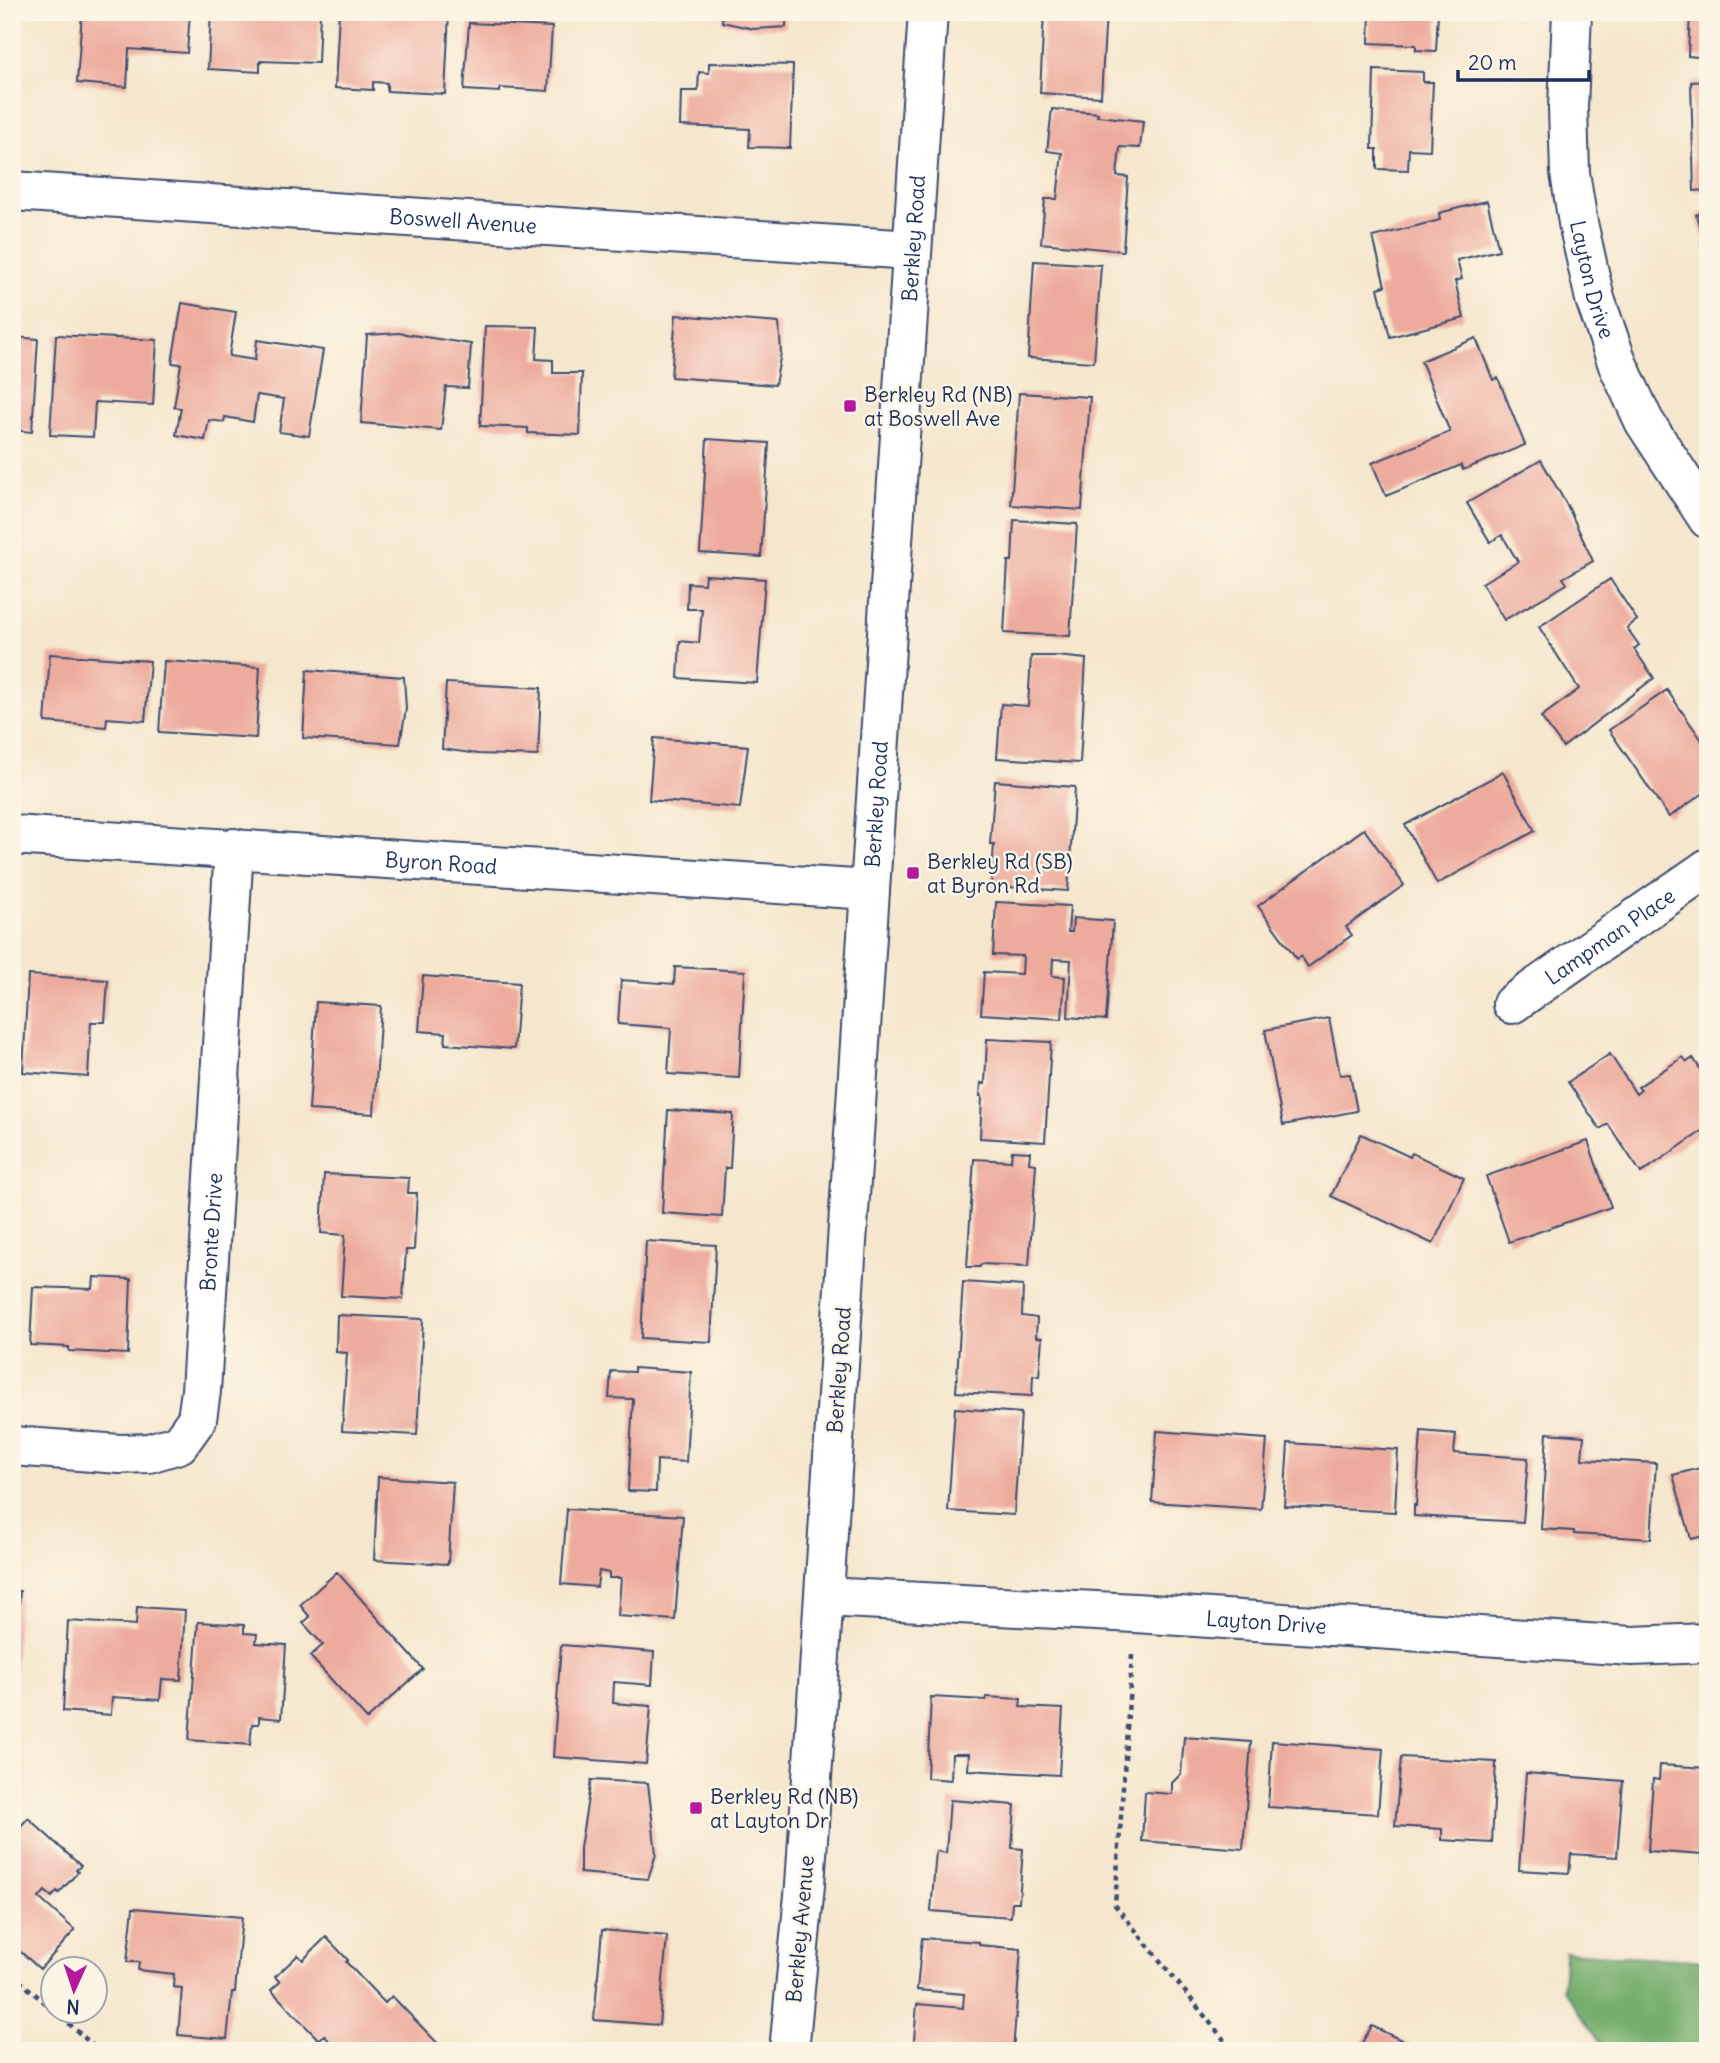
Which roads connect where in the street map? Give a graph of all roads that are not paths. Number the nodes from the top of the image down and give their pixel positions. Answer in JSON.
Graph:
{"nodes":[{"id":1,"x":928,"y":12,"type":"edge"},
{"id":2,"x":1572,"y":12,"type":"edge"},
{"id":3,"x":12,"y":191,"type":"edge"},
{"id":4,"x":912,"y":250,"type":"junction"},
{"id":5,"x":1708,"y":519,"type":"edge"},
{"id":6,"x":12,"y":835,"type":"edge"},
{"id":7,"x":234,"y":848,"type":"junction"},
{"id":8,"x":1708,"y":868,"type":"edge"},
{"id":9,"x":870,"y":890,"type":"junction"},
{"id":10,"x":1512,"y":1004,"type":"dead end"},
{"id":11,"x":12,"y":1446,"type":"edge"},
{"id":12,"x":824,"y":1597,"type":"junction"},
{"id":13,"x":1708,"y":1643,"type":"edge"},
{"id":14,"x":789,"y":2051,"type":"edge"}],
"edges":[{"from":1,"to":4,"type":"street","name":"Berkley Road"},
{"from":2,"to":5,"type":"street","name":"Layton Drive"},
{"from":3,"to":4,"type":"street","name":"Boswell Avenue"},
{"from":4,"to":9,"type":"street","name":"Berkley Road"},
{"from":6,"to":7,"type":"street","name":"Byron Road"},
{"from":7,"to":9,"type":"street","name":"Byron Road"},
{"from":7,"to":11,"type":"street","name":"Bronte Drive"},
{"from":8,"to":10,"type":"street","name":"Lampman Place"},
{"from":9,"to":12,"type":"street","name":"Berkley Road"},
{"from":12,"to":13,"type":"street","name":"Layton Drive"},
{"from":12,"to":14,"type":"street","name":"Berkley Avenue"}]}
